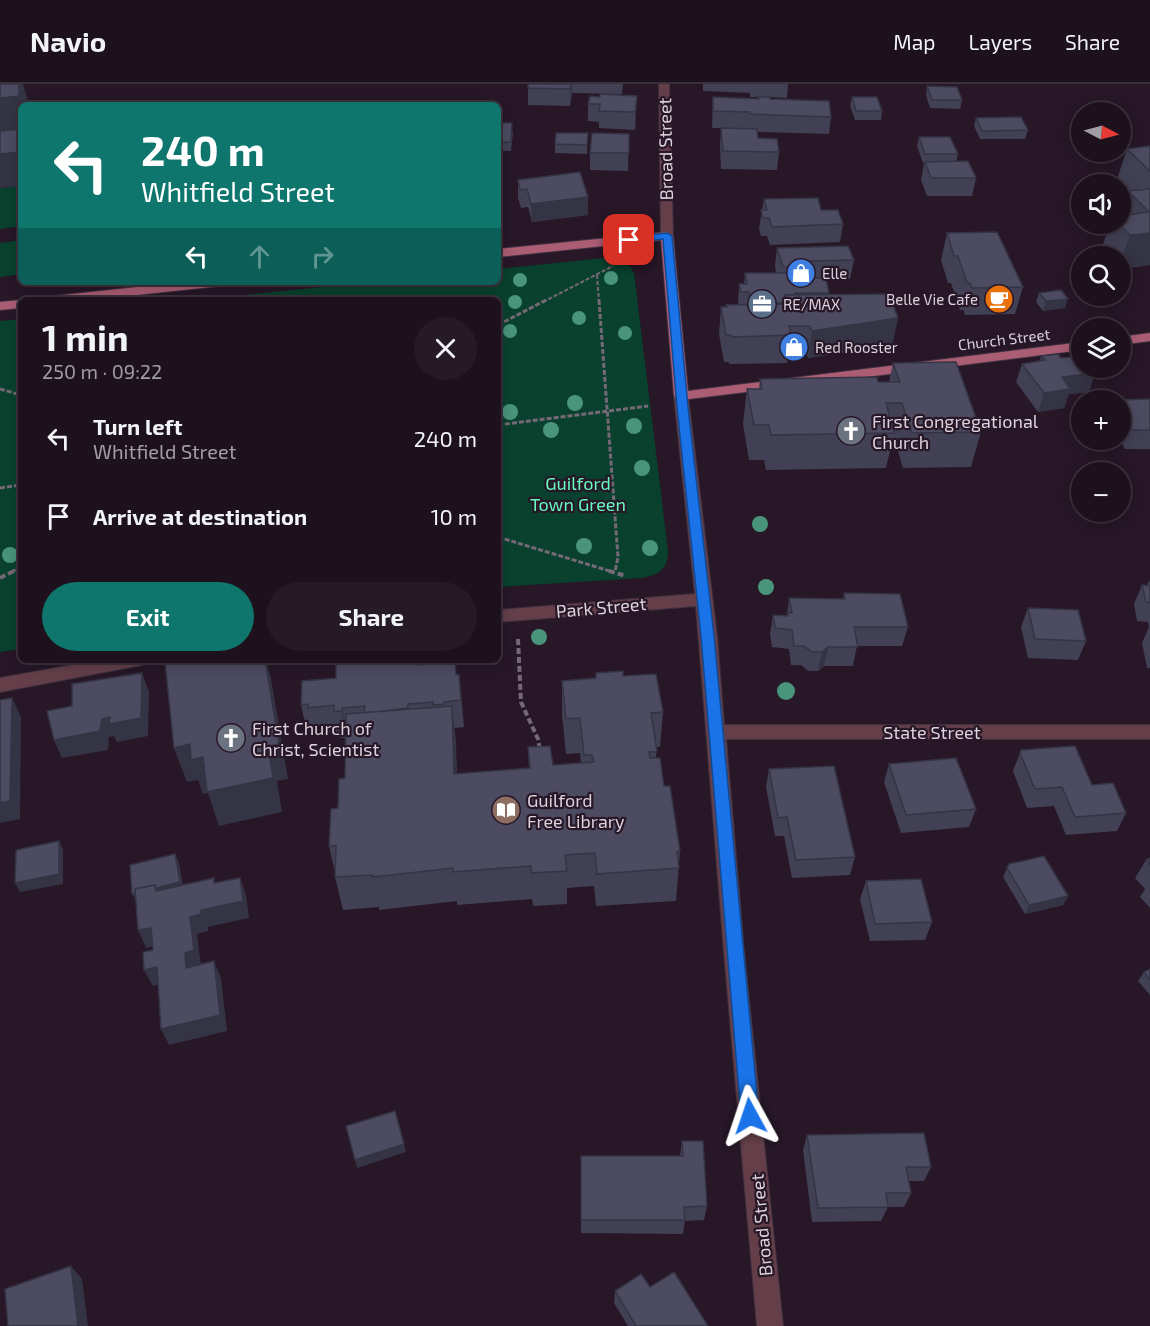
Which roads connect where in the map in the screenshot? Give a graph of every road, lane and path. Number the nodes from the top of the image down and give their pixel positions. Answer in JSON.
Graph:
{"nodes":[{"id":1,"x":664,"y":84,"type":"edge"},
{"id":2,"x":667,"y":236,"type":"junction"},
{"id":3,"x":501,"y":253,"type":"edge"},
{"id":4,"x":622,"y":261,"type":"dead end"},
{"id":5,"x":597,"y":275,"type":"junction"},
{"id":6,"x":192,"y":285,"type":"edge"},
{"id":7,"x":82,"y":297,"type":"edge"},
{"id":8,"x":18,"y":304,"type":"edge"},
{"id":9,"x":0,"y":306,"type":"edge"},
{"id":10,"x":501,"y":323,"type":"edge"},
{"id":11,"x":1150,"y":337,"type":"edge"},
{"id":12,"x":1131,"y":340,"type":"edge"},
{"id":13,"x":1071,"y":347,"type":"edge"},
{"id":14,"x":0,"y":389,"type":"edge"},
{"id":15,"x":18,"y":394,"type":"edge"},
{"id":16,"x":681,"y":396,"type":"junction"},
{"id":17,"x":648,"y":406,"type":"dead end"},
{"id":18,"x":607,"y":411,"type":"junction"},
{"id":19,"x":501,"y":425,"type":"edge"},
{"id":20,"x":18,"y":485,"type":"edge"},
{"id":21,"x":0,"y":488,"type":"edge"},
{"id":22,"x":501,"y":538,"type":"edge"},
{"id":23,"x":18,"y":569,"type":"edge"},
{"id":24,"x":615,"y":572,"type":"junction"},
{"id":25,"x":626,"y":576,"type":"dead end"},
{"id":26,"x":0,"y":578,"type":"edge"},
{"id":27,"x":704,"y":599,"type":"junction"},
{"id":28,"x":517,"y":614,"type":"junction"},
{"id":29,"x":501,"y":616,"type":"edge"},
{"id":30,"x":120,"y":663,"type":"edge"},
{"id":31,"x":0,"y":685,"type":"edge"},
{"id":32,"x":715,"y":732,"type":"junction"},
{"id":33,"x":1146,"y":736,"type":"edge"},
{"id":34,"x":541,"y":761,"type":"edge"},
{"id":35,"x":770,"y":1326,"type":"edge"}],
"edges":[{"from":1,"to":2,"type":"street","name":"Broad Street"},
{"from":2,"to":3,"type":"main road"},
{"from":2,"to":16,"type":"main road","name":"Broad Street"},
{"from":4,"to":5,"type":"path"},
{"from":5,"to":10,"type":"path"},
{"from":5,"to":18,"type":"path"},
{"from":6,"to":7,"type":"main road"},
{"from":8,"to":9,"type":"main road"},
{"from":11,"to":12,"type":"main road"},
{"from":13,"to":16,"type":"main road","name":"Church Street"},
{"from":14,"to":15,"type":"path"},
{"from":16,"to":27,"type":"street","name":"Broad Street"},
{"from":17,"to":18,"type":"path"},
{"from":18,"to":19,"type":"path"},
{"from":18,"to":24,"type":"path"},
{"from":20,"to":21,"type":"path"},
{"from":22,"to":24,"type":"path"},
{"from":23,"to":26,"type":"path"},
{"from":24,"to":25,"type":"path"},
{"from":27,"to":28,"type":"street","name":"Park Street"},
{"from":27,"to":32,"type":"street","name":"Broad Street"},
{"from":28,"to":29,"type":"street","name":"Park Street"},
{"from":28,"to":34,"type":"path"},
{"from":30,"to":31,"type":"street"},
{"from":32,"to":33,"type":"street","name":"State Street"},
{"from":32,"to":35,"type":"street","name":"Broad Street"}]}
